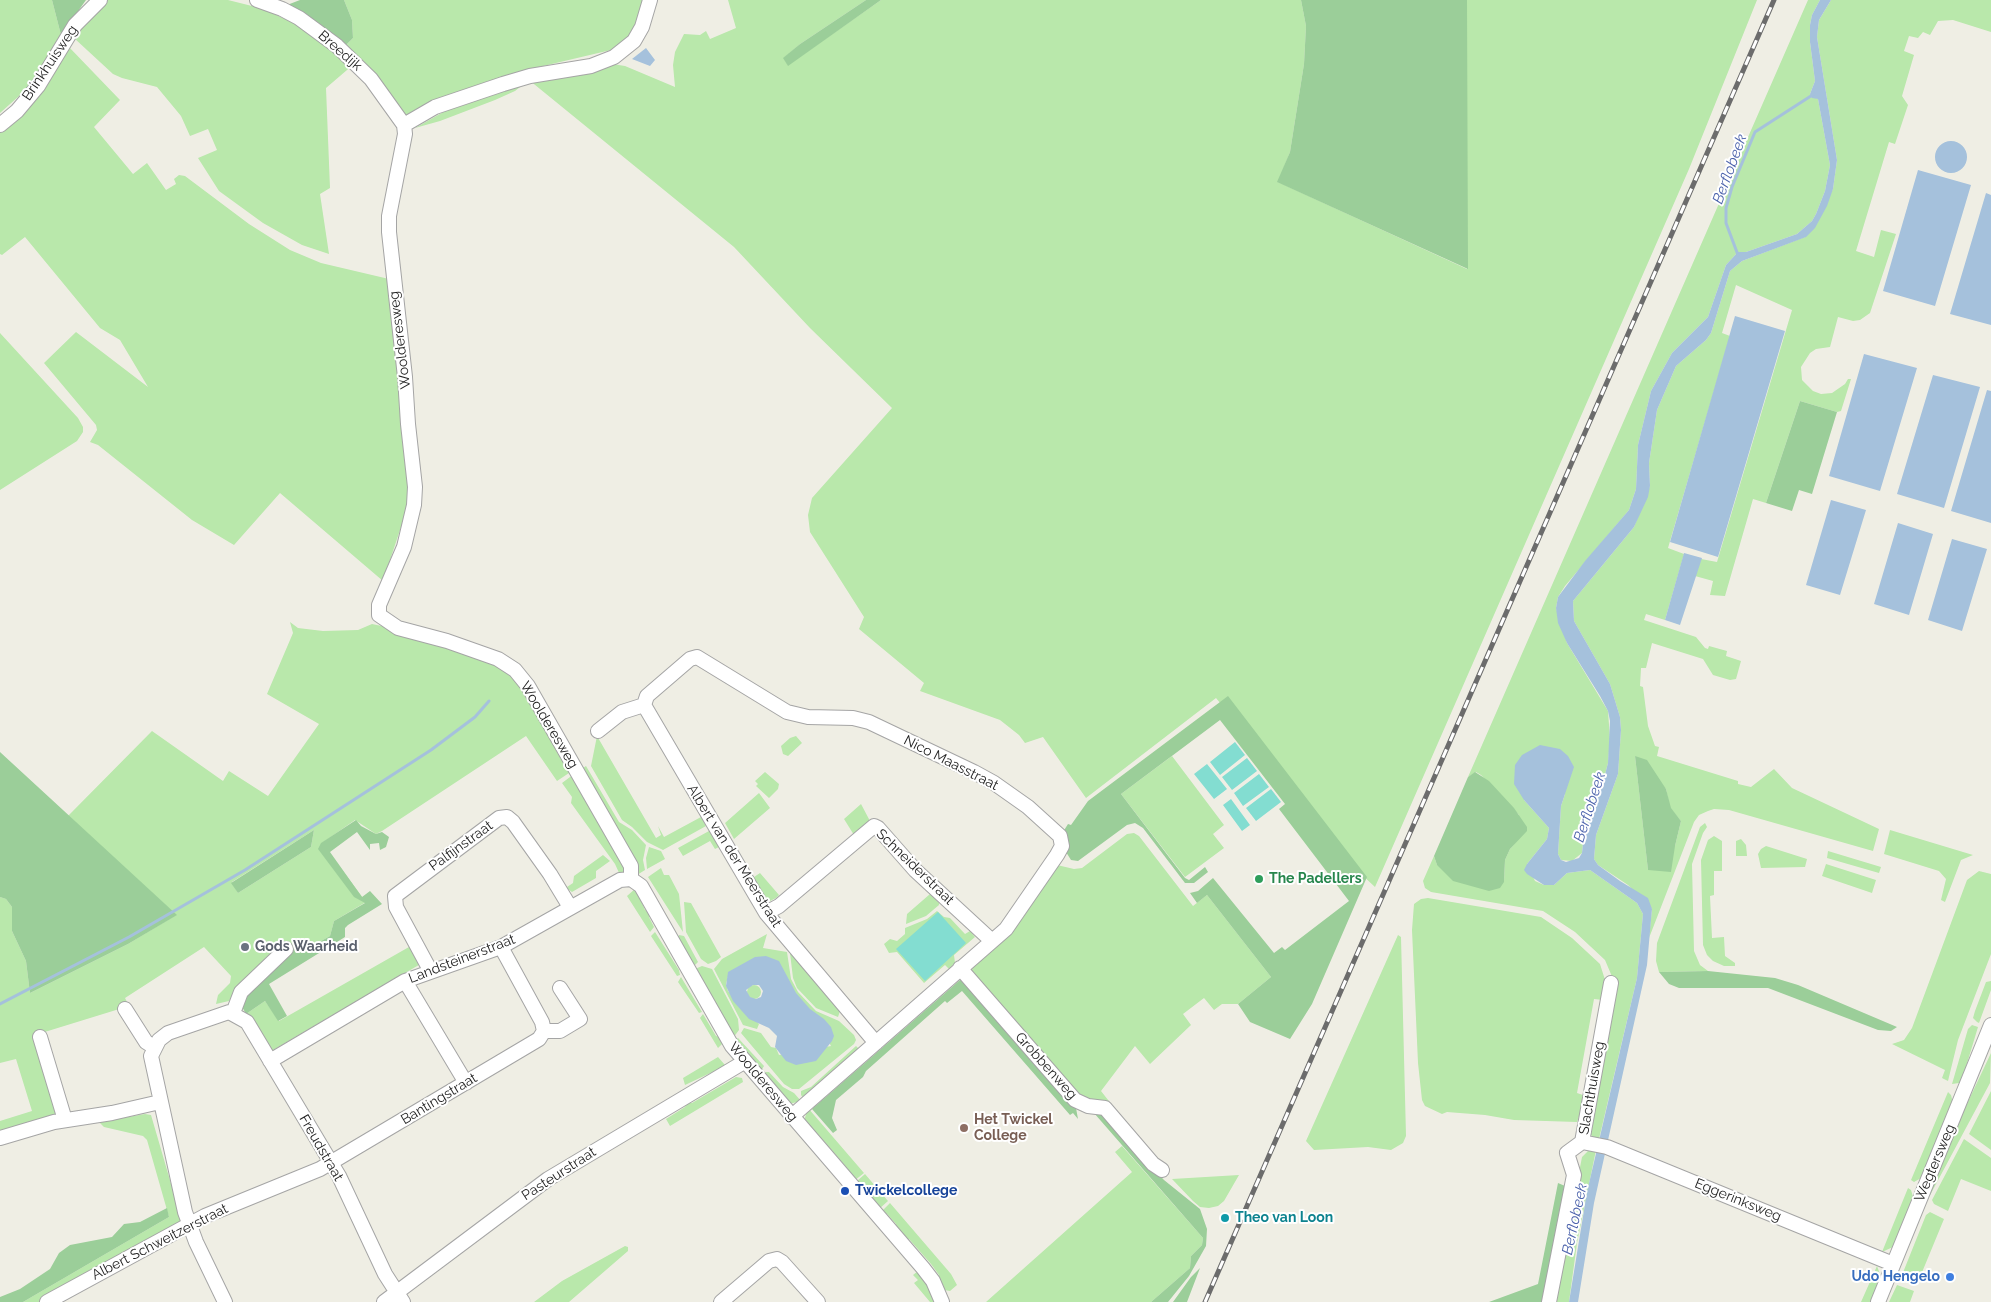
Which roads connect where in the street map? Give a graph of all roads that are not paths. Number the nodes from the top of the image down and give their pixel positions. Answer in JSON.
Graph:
{"nodes":[{"id":1,"x":100,"y":0,"type":"edge"},
{"id":2,"x":257,"y":0,"type":"edge"},
{"id":3,"x":650,"y":0,"type":"edge"},
{"id":4,"x":0,"y":124,"type":"edge"},
{"id":5,"x":404,"y":124,"type":"junction"},
{"id":6,"x":644,"y":705,"type":"junction"},
{"id":7,"x":598,"y":731,"type":"dead end"},
{"id":8,"x":631,"y":879,"type":"junction"},
{"id":9,"x":570,"y":907,"type":"junction"},
{"id":10,"x":766,"y":913,"type":"junction"},
{"id":11,"x":992,"y":941,"type":"junction"},
{"id":12,"x":501,"y":946,"type":"junction"},
{"id":13,"x":286,"y":949,"type":"dead end"},
{"id":14,"x":960,"y":968,"type":"junction"},
{"id":15,"x":430,"y":970,"type":"junction"},
{"id":16,"x":405,"y":981,"type":"junction"},
{"id":17,"x":1611,"y":984,"type":"dead end"},
{"id":18,"x":560,"y":988,"type":"dead end"},
{"id":19,"x":125,"y":1009,"type":"dead end"},
{"id":20,"x":233,"y":1012,"type":"junction"},
{"id":21,"x":1991,"y":1025,"type":"edge"},
{"id":22,"x":544,"y":1032,"type":"junction"},
{"id":23,"x":40,"y":1037,"type":"dead end"},
{"id":24,"x":876,"y":1043,"type":"junction"},
{"id":25,"x":154,"y":1047,"type":"junction"},
{"id":26,"x":270,"y":1061,"type":"junction"},
{"id":27,"x":744,"y":1062,"type":"junction"},
{"id":28,"x":466,"y":1083,"type":"junction"},
{"id":29,"x":160,"y":1102,"type":"junction"},
{"id":30,"x":791,"y":1117,"type":"junction"},
{"id":31,"x":65,"y":1120,"type":"junction"},
{"id":32,"x":0,"y":1138,"type":"edge"},
{"id":33,"x":1595,"y":1144,"type":"junction"},
{"id":34,"x":331,"y":1163,"type":"junction"},
{"id":35,"x":1162,"y":1170,"type":"dead end"},
{"id":36,"x":190,"y":1224,"type":"junction"},
{"id":37,"x":1893,"y":1264,"type":"junction"},
{"id":38,"x":70,"y":1296,"type":"edge"},
{"id":39,"x":400,"y":1297,"type":"edge"},
{"id":40,"x":47,"y":1302,"type":"edge"},
{"id":41,"x":225,"y":1302,"type":"edge"},
{"id":42,"x":384,"y":1302,"type":"edge"},
{"id":43,"x":721,"y":1302,"type":"edge"},
{"id":44,"x":818,"y":1302,"type":"edge"},
{"id":45,"x":942,"y":1302,"type":"edge"},
{"id":46,"x":1549,"y":1302,"type":"edge"},
{"id":47,"x":1878,"y":1302,"type":"edge"}],
"edges":[{"from":1,"to":4,"type":"street","name":"Brinkhuisweg"},
{"from":2,"to":5,"type":"street","name":"Breedijk"},
{"from":3,"to":5,"type":"street"},
{"from":5,"to":8,"type":"street","name":"Woolderesweg"},
{"from":6,"to":7,"type":"street"},
{"from":6,"to":10,"type":"street","name":"Albert van der Meerstraat"},
{"from":6,"to":11,"type":"street","name":"Nico Maasstraat"},
{"from":8,"to":9,"type":"street","name":"Landsteinerstraat"},
{"from":8,"to":27,"type":"street","name":"Woolderesweg"},
{"from":9,"to":12,"type":"street","name":"Landsteinerstraat"},
{"from":9,"to":15,"type":"street","name":"Palfijnstraat"},
{"from":10,"to":11,"type":"street","name":"Schneiderstraat"},
{"from":10,"to":24,"type":"street","name":"Albert van der Meerstraat"},
{"from":11,"to":14,"type":"street","name":"Nico Maasstraat"},
{"from":12,"to":15,"type":"street","name":"Landsteinerstraat"},
{"from":12,"to":22,"type":"street"},
{"from":13,"to":20,"type":"street"},
{"from":14,"to":24,"type":"street","name":"Nico Maasstraat"},
{"from":14,"to":35,"type":"street","name":"Grobbenweg"},
{"from":15,"to":16,"type":"street","name":"Landsteinerstraat"},
{"from":16,"to":26,"type":"street","name":"Landsteinerstraat"},
{"from":16,"to":28,"type":"street"},
{"from":17,"to":33,"type":"street","name":"Slachthuisweg"},
{"from":18,"to":22,"type":"street","name":"Bantingstraat"},
{"from":19,"to":25,"type":"street"},
{"from":20,"to":25,"type":"street"},
{"from":20,"to":26,"type":"street","name":"Freudstraat"},
{"from":21,"to":37,"type":"street","name":"Wegtersweg"},
{"from":22,"to":28,"type":"street","name":"Bantingstraat"},
{"from":23,"to":31,"type":"street"},
{"from":24,"to":30,"type":"street","name":"Nico Maasstraat"},
{"from":25,"to":29,"type":"street"},
{"from":26,"to":34,"type":"street","name":"Freudstraat"},
{"from":27,"to":30,"type":"street","name":"Woolderesweg"},
{"from":27,"to":39,"type":"street","name":"Pasteurstraat"},
{"from":28,"to":34,"type":"street","name":"Bantingstraat"},
{"from":29,"to":31,"type":"street"},
{"from":29,"to":36,"type":"street"},
{"from":30,"to":45,"type":"street","name":"Woolderesweg"},
{"from":31,"to":32,"type":"street"},
{"from":33,"to":37,"type":"street","name":"Eggerinksweg"},
{"from":33,"to":46,"type":"street","name":"Slachthuisweg"},
{"from":34,"to":36,"type":"street","name":"Albert Schweitzerstraat"},
{"from":34,"to":39,"type":"street","name":"Freudstraat"},
{"from":36,"to":38,"type":"street","name":"Albert Schweitzerstraat"},
{"from":36,"to":41,"type":"street"},
{"from":37,"to":47,"type":"street","name":"Wegtersweg"},
{"from":38,"to":40,"type":"street","name":"Albert Schweitzerstraat"},
{"from":39,"to":42,"type":"street","name":"Pasteurstraat"},
{"from":43,"to":44,"type":"street"}]}
